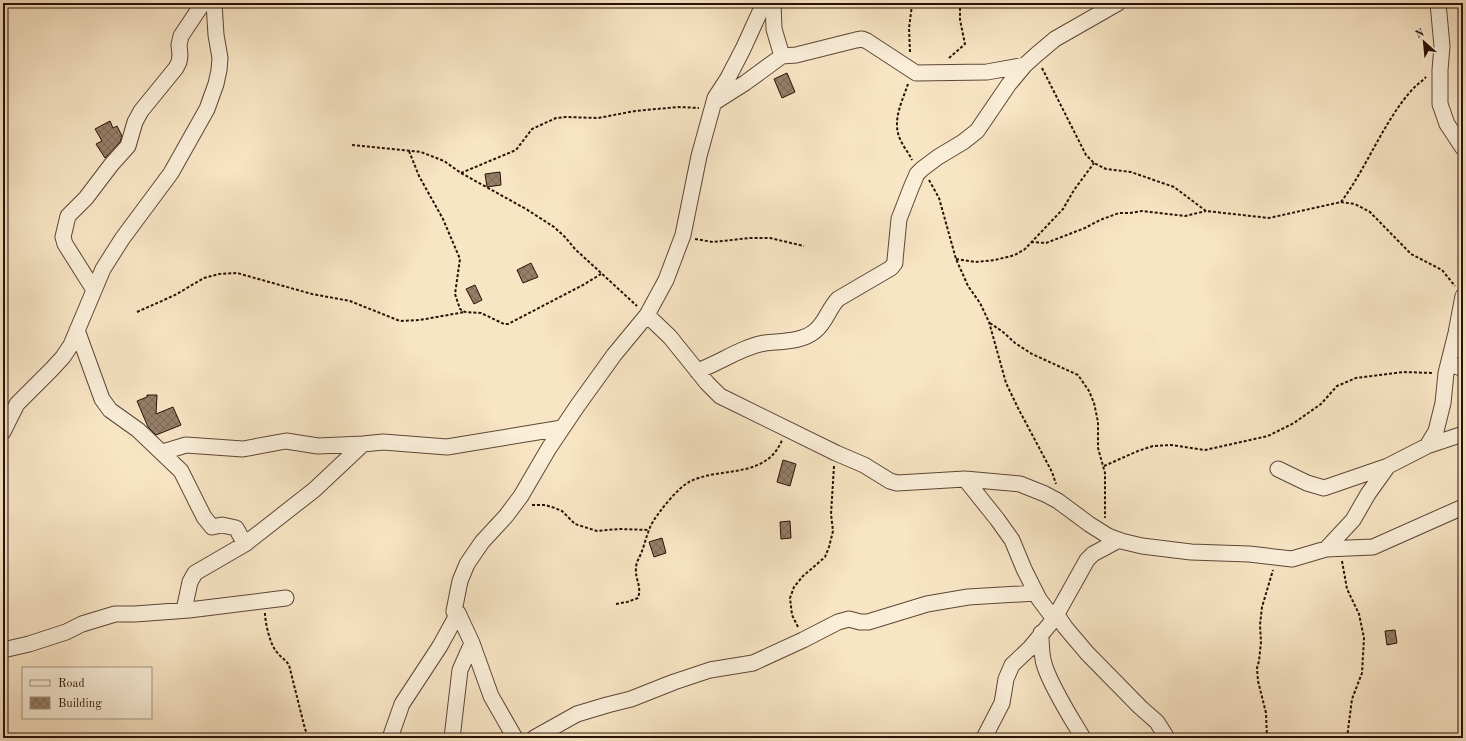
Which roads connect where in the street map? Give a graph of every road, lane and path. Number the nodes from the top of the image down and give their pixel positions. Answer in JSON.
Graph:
{"nodes":[{"id":1,"x":203,"y":3,"type":"edge"},
{"id":2,"x":214,"y":3,"type":"edge"},
{"id":3,"x":764,"y":3,"type":"edge"},
{"id":4,"x":773,"y":3,"type":"edge"},
{"id":5,"x":911,"y":3,"type":"edge"},
{"id":6,"x":964,"y":3,"type":"edge"},
{"id":7,"x":1118,"y":3,"type":"edge"},
{"id":8,"x":1438,"y":3,"type":"edge"},
{"id":9,"x":782,"y":56,"type":"junction"},
{"id":10,"x":1030,"y":60,"type":"junction"},
{"id":11,"x":1440,"y":64,"type":"junction"},
{"id":12,"x":912,"y":71,"type":"junction"},
{"id":13,"x":934,"y":72,"type":"junction"},
{"id":14,"x":713,"y":106,"type":"junction"},
{"id":15,"x":352,"y":145,"type":"dead end"},
{"id":16,"x":1463,"y":148,"type":"edge"},
{"id":17,"x":409,"y":150,"type":"junction"},
{"id":18,"x":1094,"y":163,"type":"junction"},
{"id":19,"x":920,"y":172,"type":"junction"},
{"id":20,"x":461,"y":173,"type":"junction"},
{"id":21,"x":1341,"y":202,"type":"junction"},
{"id":22,"x":1206,"y":211,"type":"junction"},
{"id":23,"x":683,"y":235,"type":"junction"},
{"id":24,"x":1032,"y":242,"type":"junction"},
{"id":25,"x":804,"y":246,"type":"dead end"},
{"id":26,"x":956,"y":259,"type":"junction"},
{"id":27,"x":601,"y":274,"type":"junction"},
{"id":28,"x":94,"y":290,"type":"junction"},
{"id":29,"x":1463,"y":296,"type":"edge"},
{"id":30,"x":137,"y":312,"type":"dead end"},
{"id":31,"x":465,"y":312,"type":"junction"},
{"id":32,"x":647,"y":315,"type":"junction"},
{"id":33,"x":990,"y":322,"type":"junction"},
{"id":34,"x":77,"y":330,"type":"junction"},
{"id":35,"x":1447,"y":368,"type":"junction"},
{"id":36,"x":1463,"y":369,"type":"edge"},
{"id":37,"x":697,"y":371,"type":"junction"},
{"id":38,"x":562,"y":428,"type":"junction"},
{"id":39,"x":787,"y":428,"type":"junction"},
{"id":40,"x":3,"y":432,"type":"edge"},
{"id":41,"x":1463,"y":434,"type":"edge"},
{"id":42,"x":363,"y":444,"type":"junction"},
{"id":43,"x":1427,"y":446,"type":"junction"},
{"id":44,"x":163,"y":452,"type":"junction"},
{"id":45,"x":836,"y":453,"type":"junction"},
{"id":46,"x":1104,"y":466,"type":"junction"},
{"id":47,"x":1388,"y":466,"type":"junction"},
{"id":48,"x":1278,"y":469,"type":"dead end"},
{"id":49,"x":965,"y":480,"type":"junction"},
{"id":50,"x":1062,"y":504,"type":"junction"},
{"id":51,"x":1463,"y":506,"type":"edge"},
{"id":52,"x":510,"y":511,"type":"junction"},
{"id":53,"x":649,"y":530,"type":"junction"},
{"id":54,"x":1113,"y":537,"type":"junction"},
{"id":55,"x":245,"y":544,"type":"junction"},
{"id":56,"x":1333,"y":548,"type":"junction"},
{"id":57,"x":1276,"y":557,"type":"junction"},
{"id":58,"x":1036,"y":593,"type":"junction"},
{"id":59,"x":286,"y":598,"type":"dead end"},
{"id":60,"x":265,"y":601,"type":"junction"},
{"id":61,"x":616,"y":604,"type":"dead end"},
{"id":62,"x":184,"y":610,"type":"junction"},
{"id":63,"x":458,"y":612,"type":"junction"},
{"id":64,"x":1055,"y":617,"type":"junction"},
{"id":65,"x":1041,"y":633,"type":"junction"},
{"id":66,"x":803,"y":640,"type":"junction"},
{"id":67,"x":472,"y":643,"type":"junction"},
{"id":68,"x":3,"y":650,"type":"edge"},
{"id":69,"x":309,"y":738,"type":"edge"},
{"id":70,"x":390,"y":738,"type":"edge"},
{"id":71,"x":452,"y":738,"type":"edge"},
{"id":72,"x":515,"y":738,"type":"edge"},
{"id":73,"x":534,"y":738,"type":"edge"},
{"id":74,"x":984,"y":738,"type":"edge"},
{"id":75,"x":1083,"y":738,"type":"edge"},
{"id":76,"x":1166,"y":738,"type":"edge"},
{"id":77,"x":1267,"y":738,"type":"edge"},
{"id":78,"x":1347,"y":738,"type":"edge"}],
"edges":[{"from":1,"to":28,"type":"street"},
{"from":2,"to":28,"type":"street"},
{"from":3,"to":14,"type":"street"},
{"from":4,"to":9,"type":"street"},
{"from":5,"to":12,"type":"path"},
{"from":6,"to":13,"type":"path"},
{"from":7,"to":10,"type":"street"},
{"from":8,"to":11,"type":"street"},
{"from":9,"to":12,"type":"street"},
{"from":9,"to":14,"type":"street"},
{"from":10,"to":13,"type":"street"},
{"from":10,"to":18,"type":"path"},
{"from":10,"to":19,"type":"street"},
{"from":11,"to":16,"type":"street"},
{"from":11,"to":21,"type":"path"},
{"from":12,"to":13,"type":"street"},
{"from":12,"to":19,"type":"path"},
{"from":14,"to":20,"type":"path"},
{"from":14,"to":23,"type":"street"},
{"from":15,"to":17,"type":"path"},
{"from":17,"to":20,"type":"path"},
{"from":17,"to":31,"type":"path"},
{"from":18,"to":22,"type":"path"},
{"from":18,"to":24,"type":"path"},
{"from":19,"to":26,"type":"path"},
{"from":19,"to":37,"type":"street"},
{"from":20,"to":27,"type":"path"},
{"from":21,"to":22,"type":"path"},
{"from":21,"to":29,"type":"path"},
{"from":22,"to":24,"type":"path"},
{"from":23,"to":25,"type":"path"},
{"from":23,"to":32,"type":"street"},
{"from":24,"to":26,"type":"path"},
{"from":26,"to":33,"type":"path"},
{"from":27,"to":31,"type":"path"},
{"from":27,"to":32,"type":"path"},
{"from":28,"to":34,"type":"street"},
{"from":29,"to":35,"type":"street"},
{"from":30,"to":31,"type":"path"},
{"from":32,"to":37,"type":"street"},
{"from":32,"to":38,"type":"street"},
{"from":33,"to":46,"type":"path"},
{"from":33,"to":50,"type":"path"},
{"from":34,"to":40,"type":"street"},
{"from":34,"to":44,"type":"street"},
{"from":35,"to":36,"type":"street"},
{"from":35,"to":43,"type":"street"},
{"from":35,"to":46,"type":"path"},
{"from":37,"to":39,"type":"street"},
{"from":38,"to":42,"type":"street"},
{"from":38,"to":52,"type":"street"},
{"from":39,"to":45,"type":"street"},
{"from":39,"to":53,"type":"path"},
{"from":41,"to":43,"type":"street"},
{"from":42,"to":44,"type":"street"},
{"from":42,"to":55,"type":"street"},
{"from":43,"to":47,"type":"street"},
{"from":44,"to":55,"type":"street"},
{"from":45,"to":49,"type":"street"},
{"from":45,"to":66,"type":"path"},
{"from":46,"to":54,"type":"path"},
{"from":47,"to":48,"type":"street"},
{"from":47,"to":56,"type":"street"},
{"from":49,"to":50,"type":"street"},
{"from":49,"to":58,"type":"street"},
{"from":50,"to":54,"type":"street"},
{"from":51,"to":56,"type":"street"},
{"from":52,"to":53,"type":"path"},
{"from":52,"to":63,"type":"street"},
{"from":53,"to":61,"type":"path"},
{"from":54,"to":57,"type":"street"},
{"from":54,"to":64,"type":"street"},
{"from":55,"to":62,"type":"street"},
{"from":56,"to":57,"type":"street"},
{"from":56,"to":78,"type":"path"},
{"from":57,"to":77,"type":"path"},
{"from":58,"to":64,"type":"street"},
{"from":58,"to":66,"type":"street"},
{"from":59,"to":60,"type":"street"},
{"from":60,"to":62,"type":"street"},
{"from":60,"to":69,"type":"path"},
{"from":62,"to":68,"type":"street"},
{"from":63,"to":67,"type":"street"},
{"from":63,"to":70,"type":"street"},
{"from":64,"to":65,"type":"street"},
{"from":64,"to":76,"type":"street"},
{"from":65,"to":74,"type":"street"},
{"from":65,"to":75,"type":"street"},
{"from":66,"to":73,"type":"street"},
{"from":67,"to":71,"type":"street"},
{"from":67,"to":72,"type":"street"}]}
